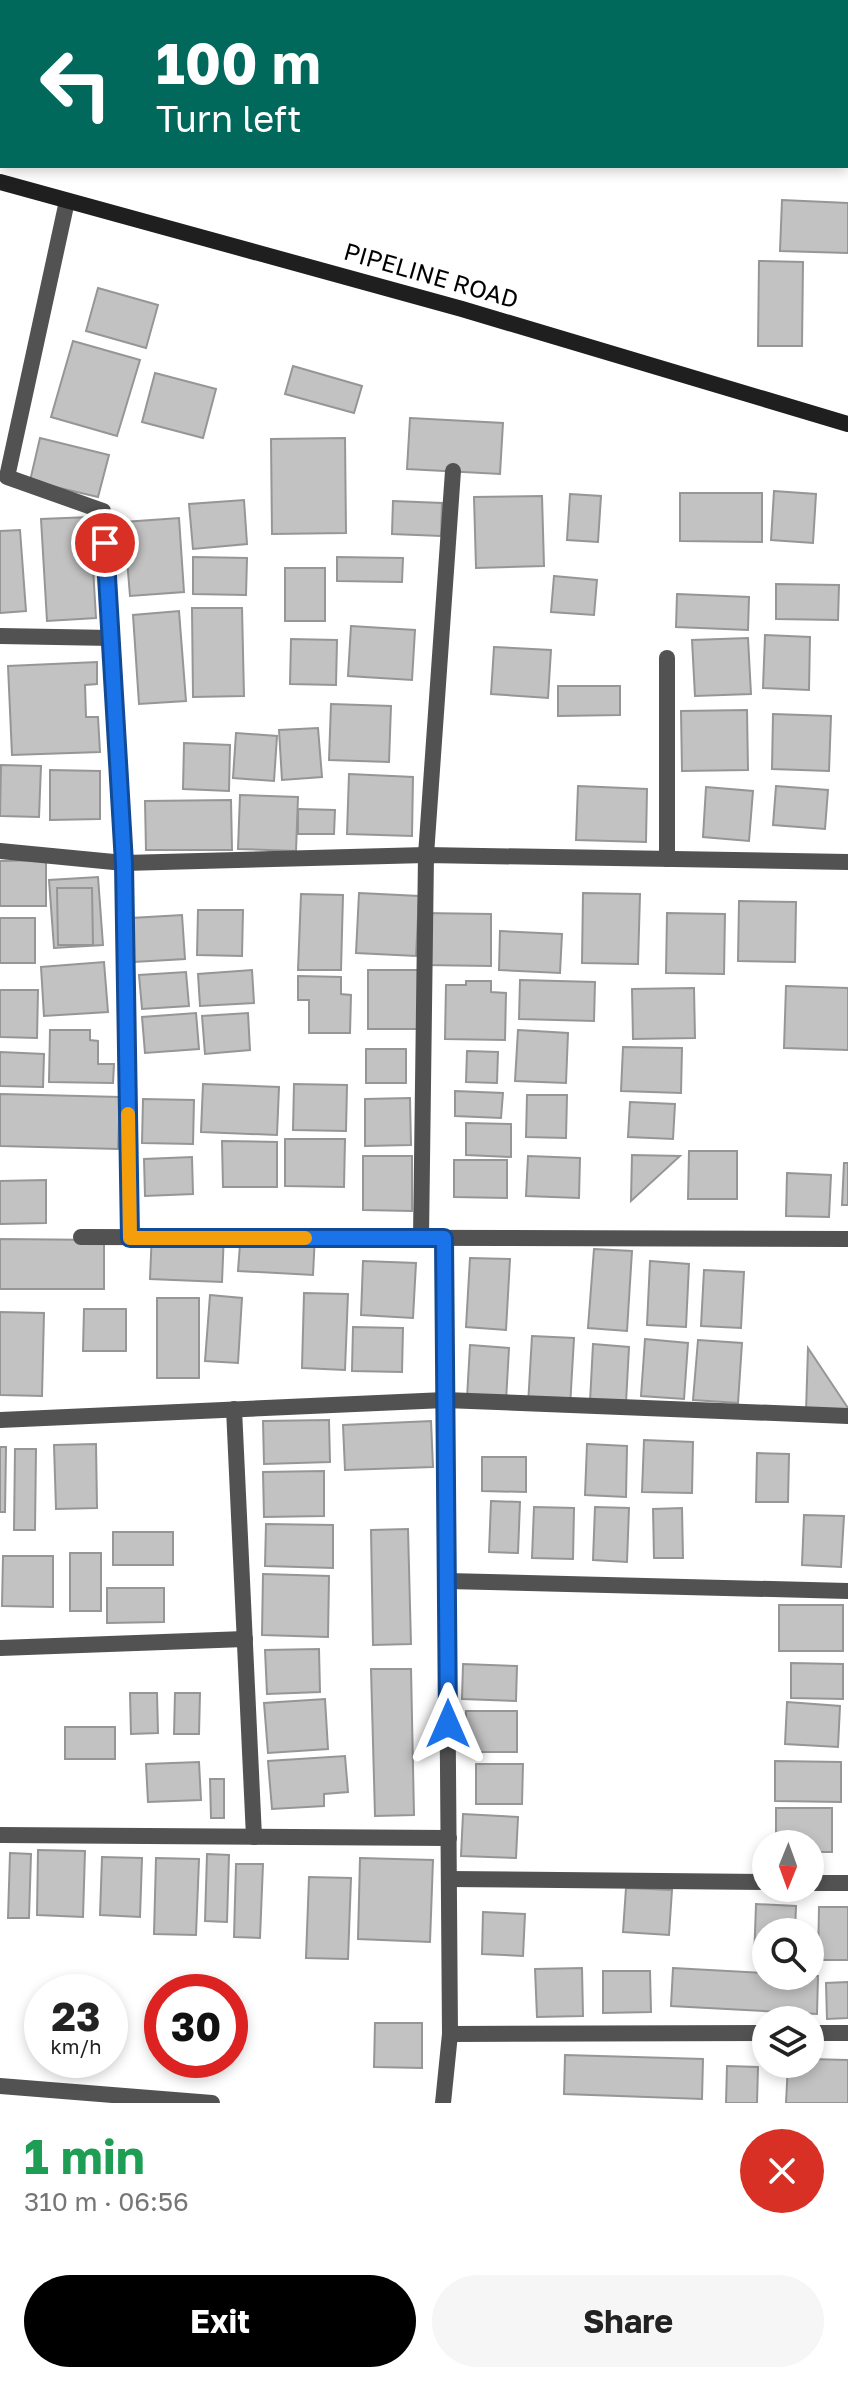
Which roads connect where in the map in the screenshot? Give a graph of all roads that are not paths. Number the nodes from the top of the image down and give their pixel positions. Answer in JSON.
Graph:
{"nodes":[{"id":1,"x":0,"y":182,"type":"edge"},
{"id":2,"x":67,"y":201,"type":"junction"},
{"id":3,"x":848,"y":424,"type":"edge"},
{"id":4,"x":453,"y":471,"type":"dead end"},
{"id":5,"x":0,"y":636,"type":"edge"},
{"id":6,"x":112,"y":638,"type":"junction"},
{"id":7,"x":667,"y":658,"type":"dead end"},
{"id":8,"x":0,"y":851,"type":"edge"},
{"id":9,"x":426,"y":855,"type":"junction"},
{"id":10,"x":667,"y":859,"type":"junction"},
{"id":11,"x":848,"y":862,"type":"edge"},
{"id":12,"x":124,"y":863,"type":"junction"},
{"id":13,"x":81,"y":1237,"type":"dead end"},
{"id":14,"x":130,"y":1238,"type":"junction"},
{"id":15,"x":421,"y":1238,"type":"junction"},
{"id":16,"x":444,"y":1238,"type":"junction"},
{"id":17,"x":848,"y":1239,"type":"edge"},
{"id":18,"x":445,"y":1400,"type":"junction"},
{"id":19,"x":234,"y":1409,"type":"junction"},
{"id":20,"x":848,"y":1416,"type":"edge"},
{"id":21,"x":0,"y":1420,"type":"edge"},
{"id":22,"x":447,"y":1581,"type":"junction"},
{"id":23,"x":848,"y":1591,"type":"edge"},
{"id":24,"x":245,"y":1639,"type":"junction"},
{"id":25,"x":0,"y":1648,"type":"edge"},
{"id":26,"x":0,"y":1835,"type":"edge"},
{"id":27,"x":254,"y":1837,"type":"junction"},
{"id":28,"x":449,"y":1838,"type":"junction"},
{"id":29,"x":449,"y":1879,"type":"junction"},
{"id":30,"x":752,"y":1882,"type":"edge"},
{"id":31,"x":824,"y":1883,"type":"edge"},
{"id":32,"x":848,"y":1883,"type":"edge"},
{"id":33,"x":752,"y":2033,"type":"edge"},
{"id":34,"x":824,"y":2033,"type":"edge"},
{"id":35,"x":848,"y":2033,"type":"edge"},
{"id":36,"x":450,"y":2034,"type":"junction"},
{"id":37,"x":0,"y":2086,"type":"edge"},
{"id":38,"x":212,"y":2103,"type":"edge"},
{"id":39,"x":443,"y":2103,"type":"edge"}],
"edges":[{"from":1,"to":2,"type":"main road","name":"PIPELINE ROAD"},
{"from":2,"to":3,"type":"main road","name":"PIPELINE ROAD"},
{"from":2,"to":6,"type":"street"},
{"from":4,"to":9,"type":"street"},
{"from":5,"to":6,"type":"street"},
{"from":6,"to":12,"type":"street"},
{"from":7,"to":10,"type":"street"},
{"from":8,"to":12,"type":"street"},
{"from":9,"to":10,"type":"street"},
{"from":9,"to":12,"type":"street"},
{"from":9,"to":15,"type":"street"},
{"from":10,"to":11,"type":"street"},
{"from":12,"to":14,"type":"street"},
{"from":13,"to":14,"type":"street"},
{"from":14,"to":15,"type":"street"},
{"from":15,"to":16,"type":"street"},
{"from":16,"to":17,"type":"street"},
{"from":16,"to":18,"type":"street"},
{"from":18,"to":19,"type":"street"},
{"from":18,"to":20,"type":"street"},
{"from":18,"to":22,"type":"street"},
{"from":19,"to":21,"type":"street"},
{"from":19,"to":24,"type":"street"},
{"from":22,"to":23,"type":"street"},
{"from":22,"to":28,"type":"street"},
{"from":24,"to":25,"type":"street"},
{"from":24,"to":27,"type":"street"},
{"from":26,"to":27,"type":"street"},
{"from":27,"to":28,"type":"street"},
{"from":28,"to":29,"type":"street"},
{"from":29,"to":30,"type":"street"},
{"from":29,"to":36,"type":"street"},
{"from":31,"to":32,"type":"street"},
{"from":33,"to":36,"type":"street"},
{"from":34,"to":35,"type":"street"},
{"from":36,"to":39,"type":"street"},
{"from":37,"to":38,"type":"street"}]}
